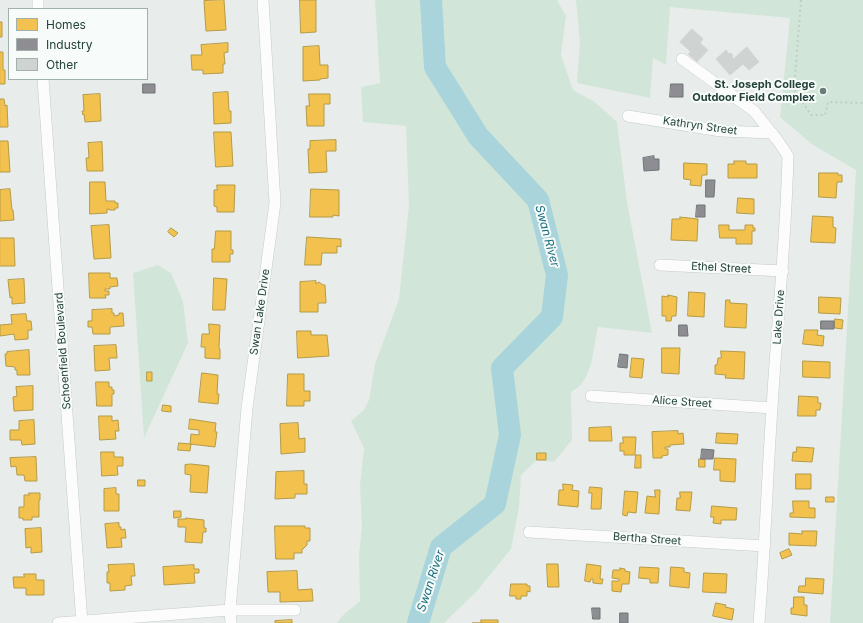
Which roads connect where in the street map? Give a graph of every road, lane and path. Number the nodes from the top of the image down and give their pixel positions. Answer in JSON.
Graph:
{"nodes":[{"id":1,"x":263,"y":0,"type":"edge"},
{"id":2,"x":801,"y":0,"type":"edge"},
{"id":3,"x":682,"y":58,"type":"dead end"},
{"id":4,"x":43,"y":80,"type":"edge"},
{"id":5,"x":863,"y":103,"type":"edge"},
{"id":6,"x":628,"y":116,"type":"dead end"},
{"id":7,"x":772,"y":133,"type":"junction"},
{"id":8,"x":660,"y":265,"type":"dead end"},
{"id":9,"x":783,"y":271,"type":"junction"},
{"id":10,"x":591,"y":396,"type":"dead end"},
{"id":11,"x":772,"y":408,"type":"junction"},
{"id":12,"x":529,"y":532,"type":"dead end"},
{"id":13,"x":765,"y":546,"type":"junction"},
{"id":14,"x":230,"y":610,"type":"junction"},
{"id":15,"x":295,"y":610,"type":"dead end"},
{"id":16,"x":82,"y":622,"type":"edge"},
{"id":17,"x":58,"y":623,"type":"edge"},
{"id":18,"x":231,"y":623,"type":"edge"},
{"id":19,"x":759,"y":623,"type":"edge"}],
"edges":[{"from":1,"to":14,"type":"street","name":"Swan Lake Drive"},
{"from":2,"to":5,"type":"path"},
{"from":3,"to":7,"type":"street","name":"Lake Drive"},
{"from":4,"to":16,"type":"street","name":"Schoenfield Boulevard"},
{"from":6,"to":7,"type":"street","name":"Kathryn Street"},
{"from":7,"to":9,"type":"street","name":"Lake Drive"},
{"from":8,"to":9,"type":"street","name":"Ethel Street"},
{"from":9,"to":11,"type":"street","name":"Lake Drive"},
{"from":10,"to":11,"type":"street","name":"Alice Street"},
{"from":11,"to":13,"type":"street","name":"Lake Drive"},
{"from":12,"to":13,"type":"street","name":"Bertha Street"},
{"from":13,"to":19,"type":"street","name":"Lake Drive"},
{"from":14,"to":15,"type":"street"},
{"from":14,"to":16,"type":"street"},
{"from":14,"to":18,"type":"street","name":"Swan Lake Drive"},
{"from":16,"to":17,"type":"street"}]}
